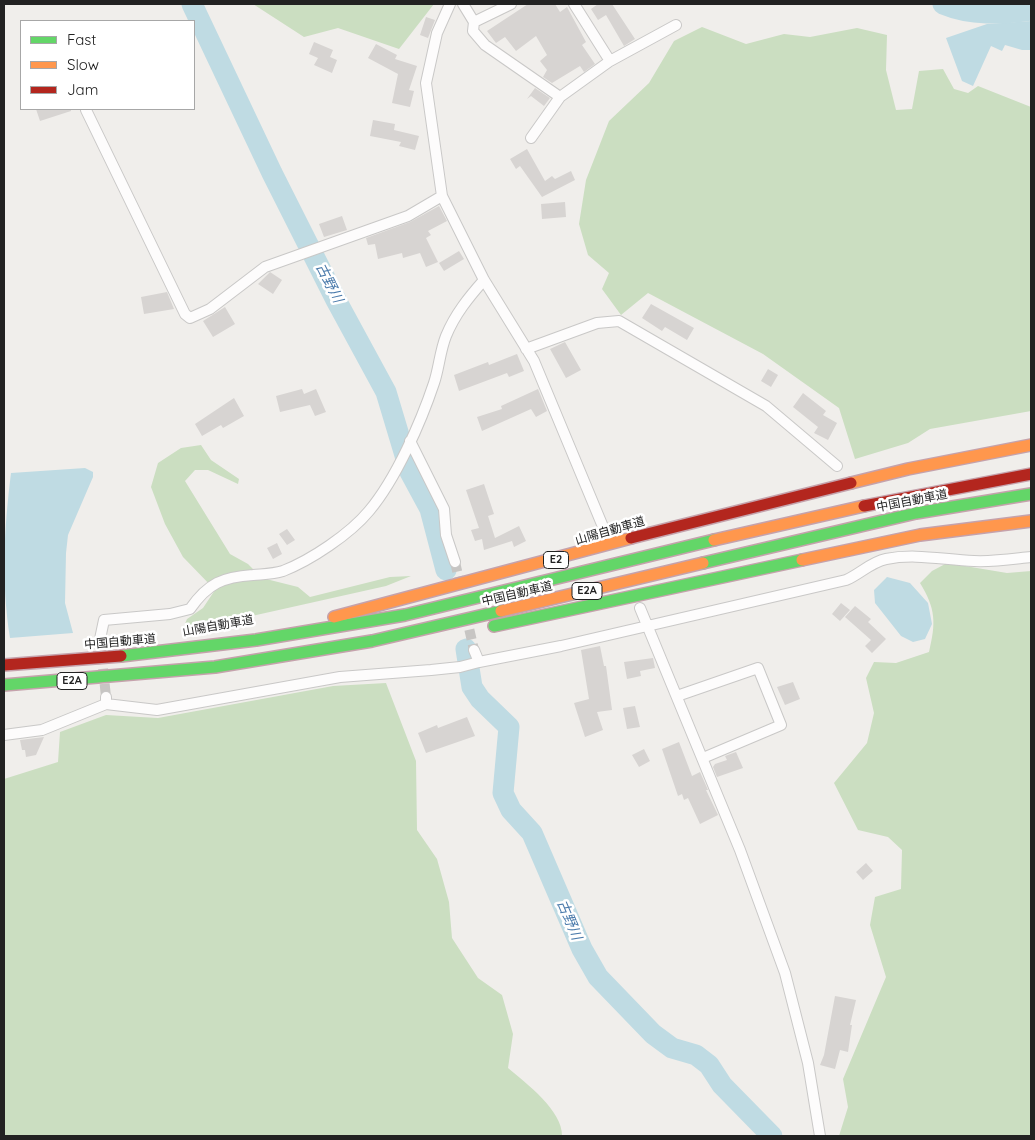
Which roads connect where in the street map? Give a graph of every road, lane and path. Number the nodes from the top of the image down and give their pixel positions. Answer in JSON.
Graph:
{"nodes":[{"id":1,"x":450,"y":4,"type":"edge"},
{"id":2,"x":463,"y":4,"type":"edge"},
{"id":3,"x":511,"y":4,"type":"edge"},
{"id":4,"x":574,"y":4,"type":"edge"},
{"id":5,"x":474,"y":22,"type":"junction"},
{"id":6,"x":676,"y":25,"type":"dead end"},
{"id":7,"x":610,"y":61,"type":"junction"},
{"id":8,"x":560,"y":97,"type":"junction"},
{"id":9,"x":86,"y":110,"type":"dead end"},
{"id":10,"x":531,"y":138,"type":"dead end"},
{"id":11,"x":442,"y":196,"type":"junction"},
{"id":12,"x":484,"y":280,"type":"junction"},
{"id":13,"x":526,"y":349,"type":"junction"},
{"id":14,"x":410,"y":440,"type":"junction"},
{"id":15,"x":1031,"y":445,"type":"edge"},
{"id":16,"x":837,"y":466,"type":"dead end"},
{"id":17,"x":1031,"y":474,"type":"edge"},
{"id":18,"x":1031,"y":494,"type":"edge"},
{"id":19,"x":1031,"y":520,"type":"edge"},
{"id":20,"x":606,"y":534,"type":"dead end"},
{"id":21,"x":1031,"y":557,"type":"edge"},
{"id":22,"x":455,"y":562,"type":"tunnel mouth"},
{"id":23,"x":640,"y":608,"type":"dead end"},
{"id":24,"x":647,"y":626,"type":"junction"},
{"id":25,"x":483,"y":628,"type":"dead end"},
{"id":26,"x":455,"y":634,"type":"dead end"},
{"id":27,"x":100,"y":639,"type":"tunnel mouth"},
{"id":28,"x":474,"y":650,"type":"tunnel mouth"},
{"id":29,"x":77,"y":660,"type":"junction"},
{"id":30,"x":479,"y":662,"type":"junction"},
{"id":31,"x":4,"y":665,"type":"edge"},
{"id":32,"x":140,"y":675,"type":"junction"},
{"id":33,"x":4,"y":685,"type":"edge"},
{"id":34,"x":677,"y":696,"type":"junction"},
{"id":35,"x":4,"y":735,"type":"edge"},
{"id":36,"x":703,"y":758,"type":"junction"},
{"id":37,"x":820,"y":1136,"type":"edge"}],
"edges":[{"from":1,"to":11,"type":"street"},
{"from":2,"to":5,"type":"street"},
{"from":3,"to":5,"type":"street"},
{"from":4,"to":7,"type":"street"},
{"from":5,"to":8,"type":"street"},
{"from":6,"to":7,"type":"street"},
{"from":7,"to":8,"type":"street"},
{"from":8,"to":10,"type":"street"},
{"from":9,"to":11,"type":"street"},
{"from":11,"to":12,"type":"street"},
{"from":12,"to":13,"type":"street"},
{"from":12,"to":14,"type":"street"},
{"from":13,"to":16,"type":"street"},
{"from":13,"to":20,"type":"street"},
{"from":14,"to":22,"type":"street"},
{"from":14,"to":27,"type":"street"},
{"from":15,"to":29,"type":"highway","name":"山陽自動車道","number":"E2"},
{"from":17,"to":29,"type":"highway","name":"中国自動車道","number":"E2A"},
{"from":18,"to":32,"type":"highway","name":"中国自動車道","number":"E2A"},
{"from":19,"to":25,"type":"highway"},
{"from":21,"to":24,"type":"street"},
{"from":23,"to":24,"type":"street"},
{"from":24,"to":30,"type":"street"},
{"from":24,"to":34,"type":"street"},
{"from":26,"to":32,"type":"highway"},
{"from":28,"to":30,"type":"street"},
{"from":29,"to":31,"type":"highway","name":"中国自動車道","number":"E2A"},
{"from":30,"to":35,"type":"street"},
{"from":32,"to":33,"type":"highway","name":"中国自動車道","number":"E2A"},
{"from":34,"to":36,"type":"street"},
{"from":34,"to":36,"type":"street"},
{"from":36,"to":37,"type":"street"}]}
